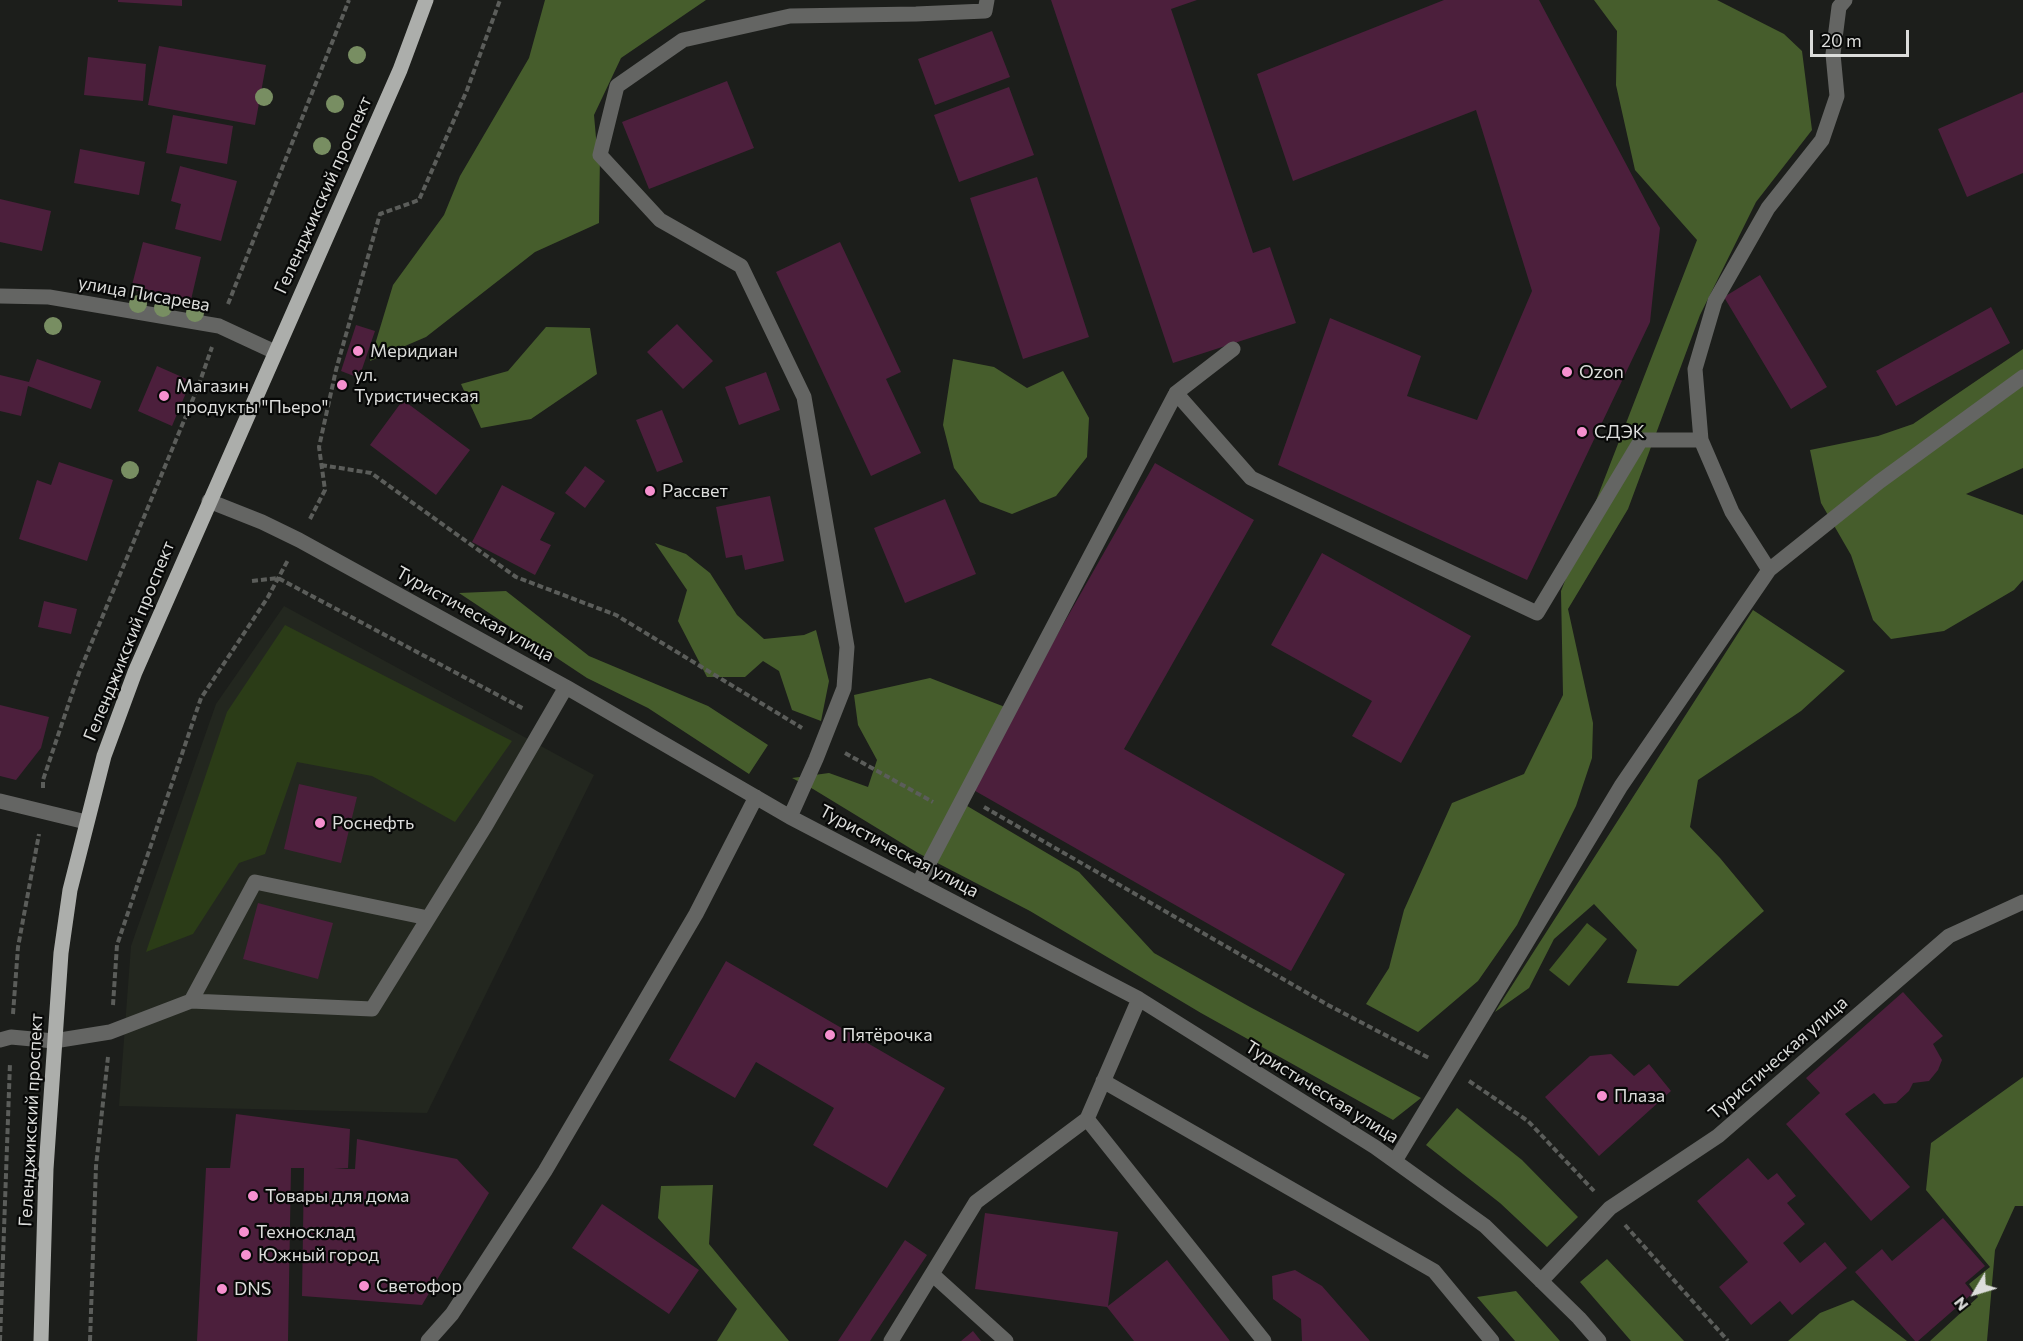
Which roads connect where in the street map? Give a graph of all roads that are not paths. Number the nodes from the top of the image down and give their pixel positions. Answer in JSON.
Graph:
{"nodes":[{"id":1,"x":426,"y":0,"type":"edge"},
{"id":2,"x":987,"y":0,"type":"edge"},
{"id":3,"x":1840,"y":2,"type":"edge"},
{"id":4,"x":918,"y":7,"type":"edge"},
{"id":5,"x":0,"y":296,"type":"edge"},
{"id":6,"x":1233,"y":349,"type":"dead end"},
{"id":7,"x":275,"y":352,"type":"junction"},
{"id":8,"x":2023,"y":377,"type":"edge"},
{"id":9,"x":1176,"y":393,"type":"junction"},
{"id":10,"x":1701,"y":440,"type":"junction"},
{"id":11,"x":209,"y":501,"type":"junction"},
{"id":12,"x":1769,"y":570,"type":"junction"},
{"id":13,"x":566,"y":687,"type":"junction"},
{"id":14,"x":756,"y":797,"type":"junction"},
{"id":15,"x":0,"y":801,"type":"edge"},
{"id":16,"x":790,"y":817,"type":"junction"},
{"id":17,"x":86,"y":822,"type":"junction"},
{"id":18,"x":918,"y":884,"type":"junction"},
{"id":19,"x":2023,"y":902,"type":"edge"},
{"id":20,"x":428,"y":918,"type":"junction"},
{"id":21,"x":1139,"y":999,"type":"junction"},
{"id":22,"x":191,"y":1001,"type":"junction"},
{"id":23,"x":0,"y":1040,"type":"edge"},
{"id":24,"x":54,"y":1041,"type":"junction"},
{"id":25,"x":1103,"y":1081,"type":"junction"},
{"id":26,"x":1087,"y":1119,"type":"junction"},
{"id":27,"x":1395,"y":1161,"type":"junction"},
{"id":28,"x":932,"y":1274,"type":"junction"},
{"id":29,"x":1541,"y":1281,"type":"junction"},
{"id":30,"x":41,"y":1341,"type":"edge"},
{"id":31,"x":428,"y":1341,"type":"edge"},
{"id":32,"x":891,"y":1341,"type":"edge"},
{"id":33,"x":1006,"y":1341,"type":"edge"},
{"id":34,"x":1264,"y":1341,"type":"edge"},
{"id":35,"x":1492,"y":1341,"type":"edge"},
{"id":36,"x":1599,"y":1341,"type":"edge"}],
"edges":[{"from":1,"to":7,"type":"main road","name":"Геленджикский проспект"},
{"from":2,"to":4,"type":"street"},
{"from":3,"to":10,"type":"street"},
{"from":4,"to":16,"type":"street"},
{"from":5,"to":7,"type":"street","name":"улица Писарева"},
{"from":6,"to":9,"type":"street"},
{"from":7,"to":11,"type":"main road","name":"Геленджикский проспект"},
{"from":8,"to":12,"type":"street"},
{"from":9,"to":10,"type":"street"},
{"from":9,"to":18,"type":"street"},
{"from":10,"to":12,"type":"street"},
{"from":11,"to":13,"type":"street","name":"Туристическая улица"},
{"from":11,"to":17,"type":"main road","name":"Геленджикский проспект"},
{"from":12,"to":27,"type":"street"},
{"from":13,"to":14,"type":"street","name":"Туристическая улица"},
{"from":13,"to":20,"type":"street"},
{"from":14,"to":16,"type":"street","name":"Туристическая улица"},
{"from":14,"to":31,"type":"street"},
{"from":15,"to":17,"type":"street"},
{"from":16,"to":18,"type":"street","name":"Туристическая улица"},
{"from":17,"to":24,"type":"main road","name":"Геленджикский проспект"},
{"from":18,"to":21,"type":"street","name":"Туристическая улица"},
{"from":19,"to":29,"type":"street","name":"Туристическая улица"},
{"from":20,"to":22,"type":"street"},
{"from":20,"to":22,"type":"street"},
{"from":21,"to":25,"type":"street"},
{"from":21,"to":27,"type":"street","name":"Туристическая улица"},
{"from":22,"to":24,"type":"street"},
{"from":23,"to":24,"type":"street"},
{"from":24,"to":30,"type":"main road","name":"Геленджикский проспект"},
{"from":25,"to":26,"type":"street"},
{"from":25,"to":35,"type":"street"},
{"from":26,"to":28,"type":"street"},
{"from":26,"to":34,"type":"street"},
{"from":27,"to":29,"type":"street","name":"Туристическая улица"},
{"from":28,"to":32,"type":"street"},
{"from":28,"to":33,"type":"street"},
{"from":29,"to":36,"type":"street","name":"Туристическая улица"}]}
